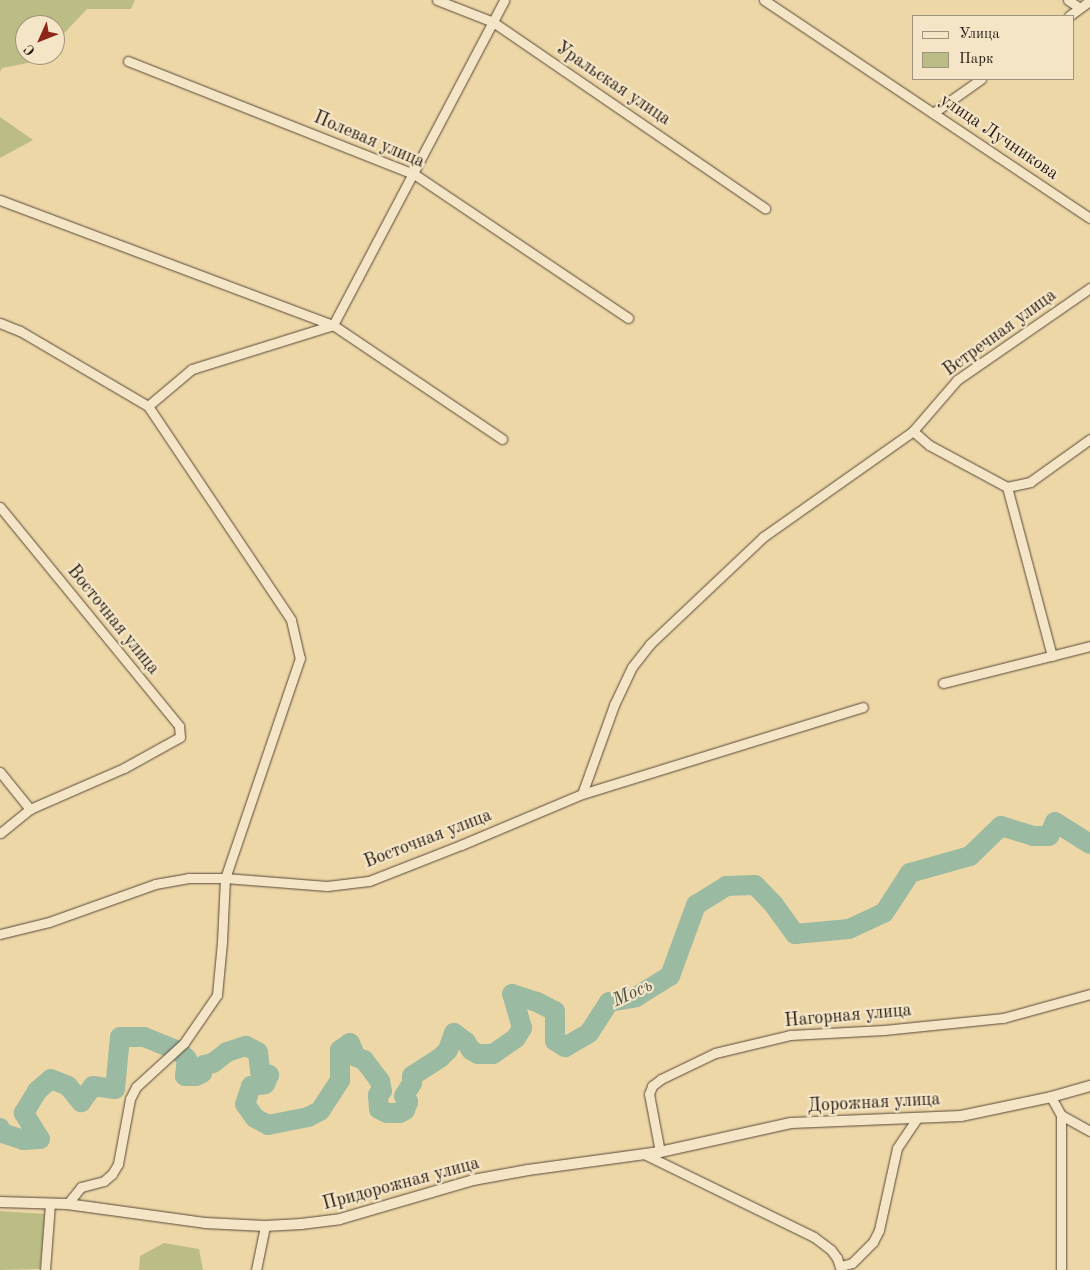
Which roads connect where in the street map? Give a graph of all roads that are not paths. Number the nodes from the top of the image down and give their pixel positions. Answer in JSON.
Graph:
{"nodes":[{"id":1,"x":437,"y":0,"type":"edge"},
{"id":2,"x":504,"y":0,"type":"edge"},
{"id":3,"x":764,"y":0,"type":"edge"},
{"id":4,"x":1068,"y":0,"type":"edge"},
{"id":5,"x":1090,"y":1,"type":"edge"},
{"id":6,"x":1080,"y":8,"type":"junction"},
{"id":7,"x":1070,"y":15,"type":"edge"},
{"id":8,"x":493,"y":22,"type":"junction"},
{"id":9,"x":128,"y":61,"type":"dead end"},
{"id":10,"x":980,"y":80,"type":"edge"},
{"id":11,"x":933,"y":112,"type":"junction"},
{"id":12,"x":414,"y":174,"type":"junction"},
{"id":13,"x":0,"y":200,"type":"edge"},
{"id":14,"x":765,"y":208,"type":"dead end"},
{"id":15,"x":1090,"y":218,"type":"edge"},
{"id":16,"x":1090,"y":288,"type":"edge"},
{"id":17,"x":628,"y":318,"type":"dead end"},
{"id":18,"x":0,"y":324,"type":"edge"},
{"id":19,"x":333,"y":325,"type":"junction"},
{"id":20,"x":148,"y":406,"type":"junction"},
{"id":21,"x":913,"y":430,"type":"junction"},
{"id":22,"x":502,"y":439,"type":"dead end"},
{"id":23,"x":1090,"y":439,"type":"edge"},
{"id":24,"x":1007,"y":487,"type":"junction"},
{"id":25,"x":0,"y":507,"type":"edge"},
{"id":26,"x":1090,"y":646,"type":"edge"},
{"id":27,"x":1052,"y":656,"type":"junction"},
{"id":28,"x":944,"y":683,"type":"dead end"},
{"id":29,"x":863,"y":707,"type":"dead end"},
{"id":30,"x":0,"y":772,"type":"edge"},
{"id":31,"x":582,"y":794,"type":"junction"},
{"id":32,"x":30,"y":809,"type":"junction"},
{"id":33,"x":0,"y":833,"type":"edge"},
{"id":34,"x":225,"y":878,"type":"junction"},
{"id":35,"x":0,"y":934,"type":"edge"},
{"id":36,"x":1090,"y":994,"type":"edge"},
{"id":37,"x":1090,"y":1086,"type":"edge"},
{"id":38,"x":1051,"y":1098,"type":"junction"},
{"id":39,"x":1061,"y":1115,"type":"junction"},
{"id":40,"x":918,"y":1117,"type":"junction"},
{"id":41,"x":1090,"y":1131,"type":"edge"},
{"id":42,"x":660,"y":1152,"type":"junction"},
{"id":43,"x":644,"y":1154,"type":"junction"},
{"id":44,"x":0,"y":1202,"type":"edge"},
{"id":45,"x":50,"y":1204,"type":"junction"},
{"id":46,"x":67,"y":1204,"type":"junction"},
{"id":47,"x":265,"y":1226,"type":"junction"},
{"id":48,"x":841,"y":1268,"type":"edge"},
{"id":49,"x":45,"y":1270,"type":"edge"},
{"id":50,"x":256,"y":1270,"type":"edge"},
{"id":51,"x":1061,"y":1270,"type":"edge"}],
"edges":[{"from":1,"to":8,"type":"street","name":"Уральская улица"},
{"from":2,"to":8,"type":"street"},
{"from":3,"to":11,"type":"street","name":"улица Лучникова"},
{"from":4,"to":6,"type":"street"},
{"from":5,"to":6,"type":"street"},
{"from":6,"to":7,"type":"street"},
{"from":8,"to":12,"type":"street"},
{"from":8,"to":14,"type":"street","name":"Уральская улица"},
{"from":9,"to":12,"type":"street","name":"Полевая улица"},
{"from":10,"to":11,"type":"street"},
{"from":11,"to":15,"type":"street","name":"улица Лучникова"},
{"from":12,"to":17,"type":"street","name":"Полевая улица"},
{"from":12,"to":19,"type":"street"},
{"from":13,"to":19,"type":"street"},
{"from":16,"to":21,"type":"street","name":"Встречная улица"},
{"from":18,"to":20,"type":"street"},
{"from":19,"to":20,"type":"street"},
{"from":19,"to":22,"type":"street"},
{"from":20,"to":34,"type":"street"},
{"from":21,"to":24,"type":"street"},
{"from":21,"to":31,"type":"street","name":"Встречная улица"},
{"from":23,"to":24,"type":"street"},
{"from":24,"to":27,"type":"street"},
{"from":25,"to":32,"type":"street","name":"Восточная улица"},
{"from":26,"to":27,"type":"street"},
{"from":27,"to":28,"type":"street"},
{"from":29,"to":31,"type":"street","name":"Восточная улица"},
{"from":30,"to":32,"type":"street"},
{"from":31,"to":34,"type":"street","name":"Восточная улица"},
{"from":32,"to":33,"type":"street","name":"Восточная улица"},
{"from":34,"to":35,"type":"street","name":"Восточная улица"},
{"from":34,"to":46,"type":"street"},
{"from":36,"to":42,"type":"street","name":"Нагорная улица"},
{"from":37,"to":38,"type":"street","name":"Дорожная улица"},
{"from":38,"to":39,"type":"street"},
{"from":38,"to":40,"type":"street","name":"Дорожная улица"},
{"from":39,"to":41,"type":"street"},
{"from":39,"to":51,"type":"street"},
{"from":40,"to":42,"type":"street","name":"Дорожная улица"},
{"from":40,"to":48,"type":"street"},
{"from":42,"to":43,"type":"street","name":"Придорожная улица"},
{"from":43,"to":47,"type":"street","name":"Придорожная улица"},
{"from":43,"to":48,"type":"street"},
{"from":44,"to":45,"type":"street","name":"Придорожная улица"},
{"from":45,"to":46,"type":"street","name":"Придорожная улица"},
{"from":45,"to":49,"type":"street"},
{"from":46,"to":47,"type":"street","name":"Придорожная улица"},
{"from":47,"to":50,"type":"street"}]}
